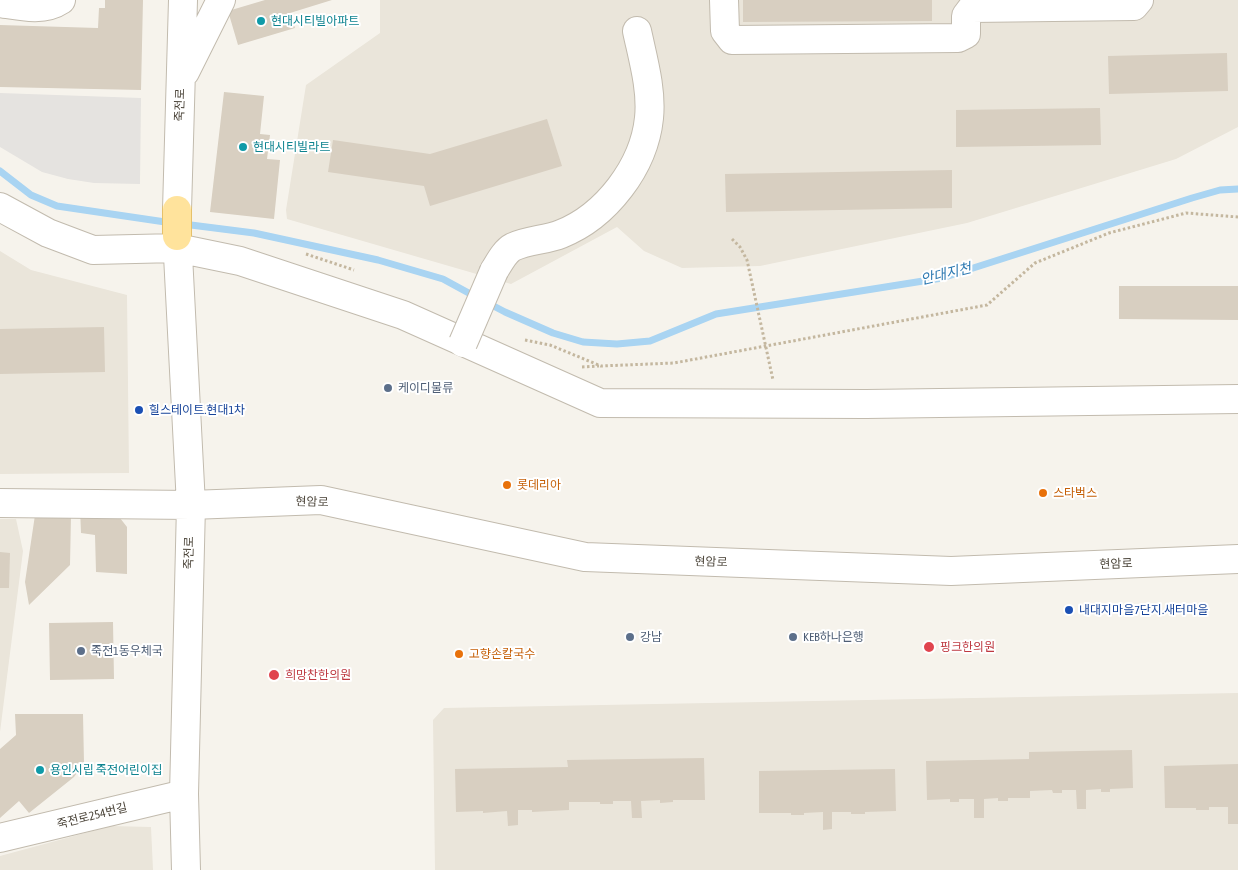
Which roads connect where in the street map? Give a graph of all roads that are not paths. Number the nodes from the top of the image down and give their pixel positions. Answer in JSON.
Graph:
{"nodes":[{"id":1,"x":61,"y":0,"type":"edge"},
{"id":2,"x":183,"y":0,"type":"edge"},
{"id":3,"x":221,"y":0,"type":"edge"},
{"id":4,"x":724,"y":0,"type":"edge"},
{"id":5,"x":1139,"y":0,"type":"edge"},
{"id":6,"x":0,"y":3,"type":"edge"},
{"id":7,"x":638,"y":32,"type":"dead end"},
{"id":8,"x":180,"y":83,"type":"junction"},
{"id":9,"x":0,"y":208,"type":"edge"},
{"id":10,"x":177,"y":231,"type":"junction"},
{"id":11,"x":463,"y":343,"type":"junction"},
{"id":12,"x":1238,"y":399,"type":"edge"},
{"id":13,"x":0,"y":503,"type":"edge"},
{"id":14,"x":190,"y":505,"type":"junction"},
{"id":15,"x":1238,"y":559,"type":"edge"},
{"id":16,"x":184,"y":794,"type":"junction"},
{"id":17,"x":0,"y":838,"type":"edge"},
{"id":18,"x":186,"y":870,"type":"edge"}],
"edges":[{"from":1,"to":6,"type":"street"},
{"from":2,"to":8,"type":"street","name":"죽전로"},
{"from":3,"to":8,"type":"street"},
{"from":4,"to":5,"type":"street"},
{"from":7,"to":11,"type":"street","bridge":true},
{"from":8,"to":10,"type":"street","name":"죽전로"},
{"from":9,"to":10,"type":"street"},
{"from":10,"to":11,"type":"street"},
{"from":10,"to":14,"type":"street","name":"죽전로"},
{"from":11,"to":12,"type":"street"},
{"from":13,"to":14,"type":"street","name":"현암로"},
{"from":14,"to":15,"type":"street","name":"현암로"},
{"from":14,"to":16,"type":"street","name":"죽전로"},
{"from":16,"to":17,"type":"street","name":"죽전로254번길"},
{"from":16,"to":18,"type":"street","name":"죽전로"}]}
